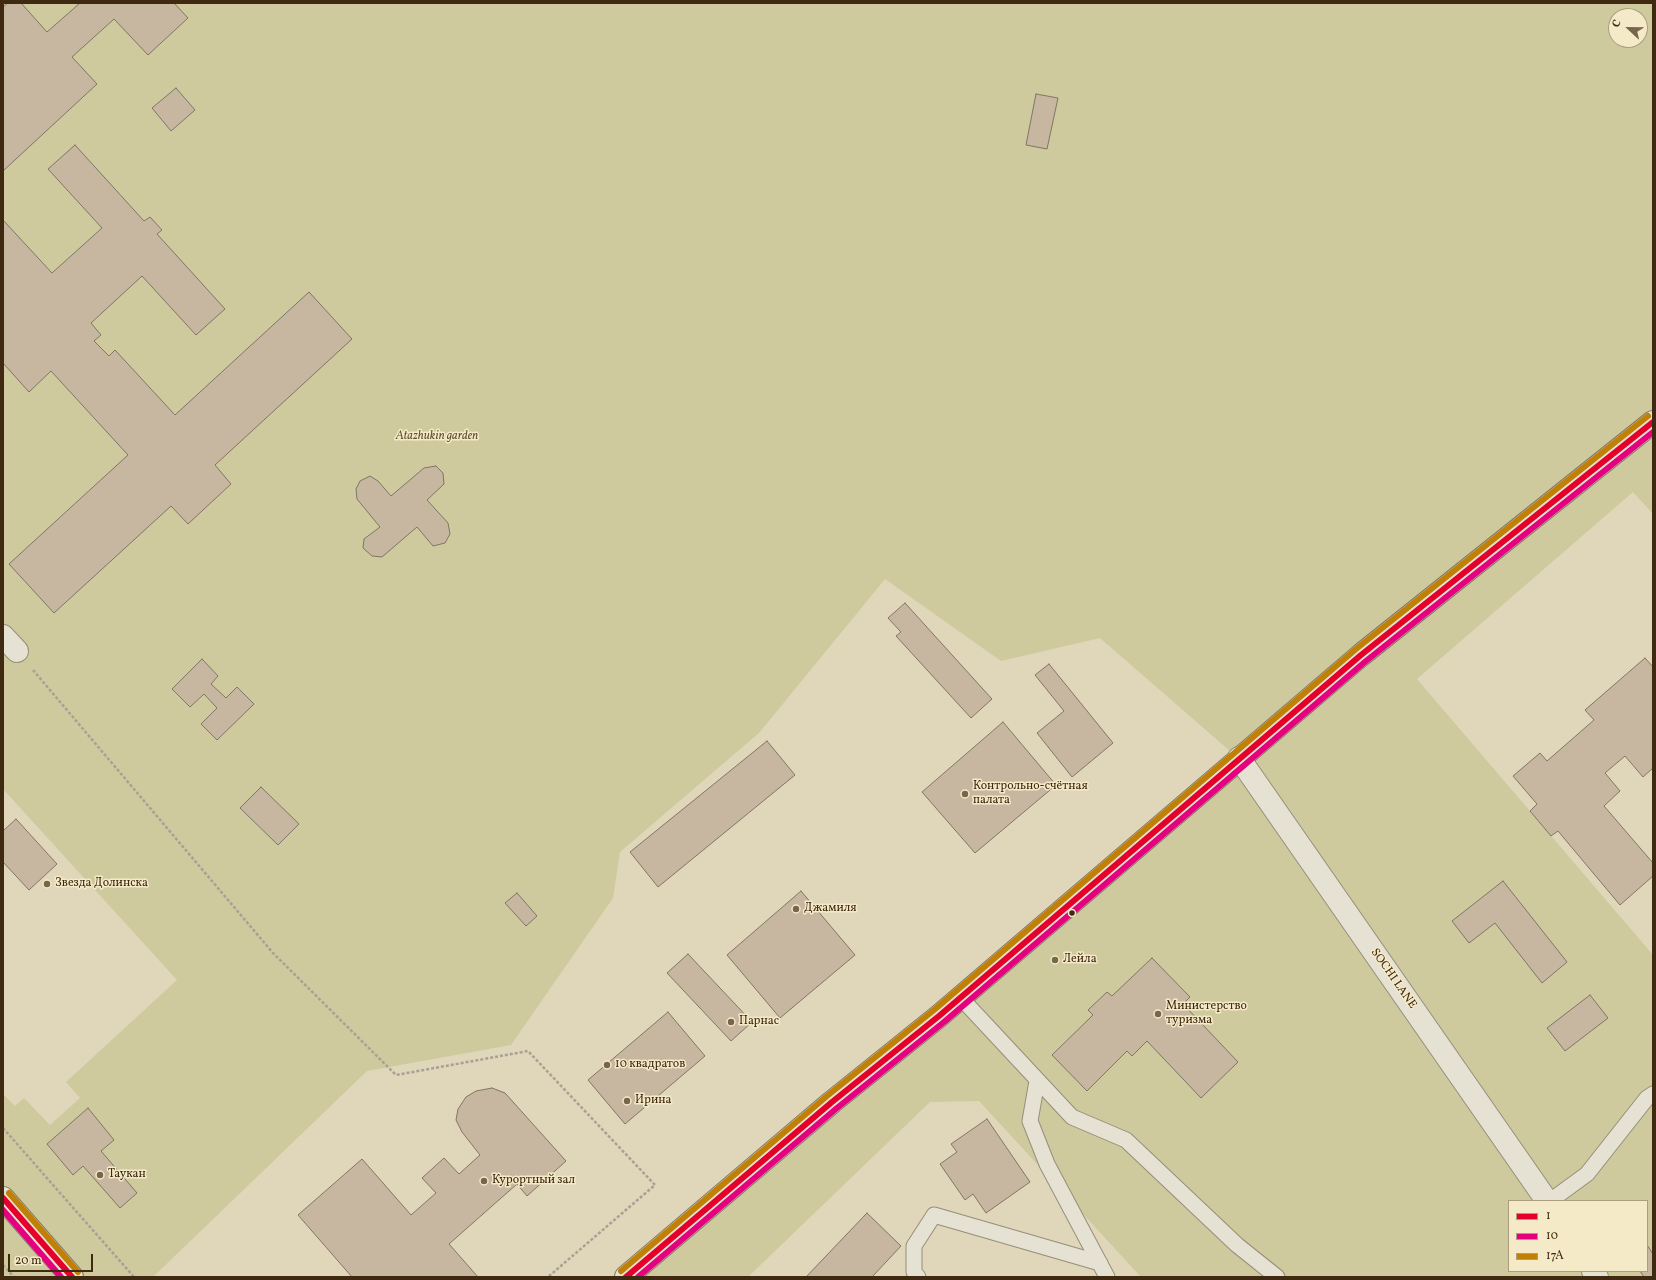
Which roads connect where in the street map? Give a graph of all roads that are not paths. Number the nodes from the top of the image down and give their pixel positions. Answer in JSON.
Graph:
{"nodes":[{"id":1,"x":1653,"y":422,"type":"edge"},
{"id":2,"x":1239,"y":758,"type":"junction"},
{"id":3,"x":961,"y":998,"type":"junction"},
{"id":4,"x":1038,"y":1081,"type":"junction"},
{"id":5,"x":1653,"y":1094,"type":"edge"},
{"id":6,"x":3,"y":1198,"type":"edge"},
{"id":7,"x":1548,"y":1200,"type":"edge"},
{"id":8,"x":1550,"y":1200,"type":"edge"},
{"id":9,"x":1100,"y":1262,"type":"junction"},
{"id":10,"x":72,"y":1277,"type":"edge"},
{"id":11,"x":626,"y":1277,"type":"edge"},
{"id":12,"x":918,"y":1277,"type":"edge"},
{"id":13,"x":1108,"y":1277,"type":"edge"},
{"id":14,"x":1277,"y":1277,"type":"edge"}],
"edges":[{"from":1,"to":2,"type":"street"},
{"from":2,"to":3,"type":"street"},
{"from":2,"to":7,"type":"street","name":"SOCHI LANE"},
{"from":3,"to":4,"type":"lane"},
{"from":3,"to":11,"type":"street"},
{"from":4,"to":9,"type":"lane"},
{"from":4,"to":14,"type":"lane"},
{"from":5,"to":8,"type":"lane"},
{"from":6,"to":10,"type":"street"},
{"from":9,"to":12,"type":"lane"},
{"from":9,"to":13,"type":"lane"}]}
